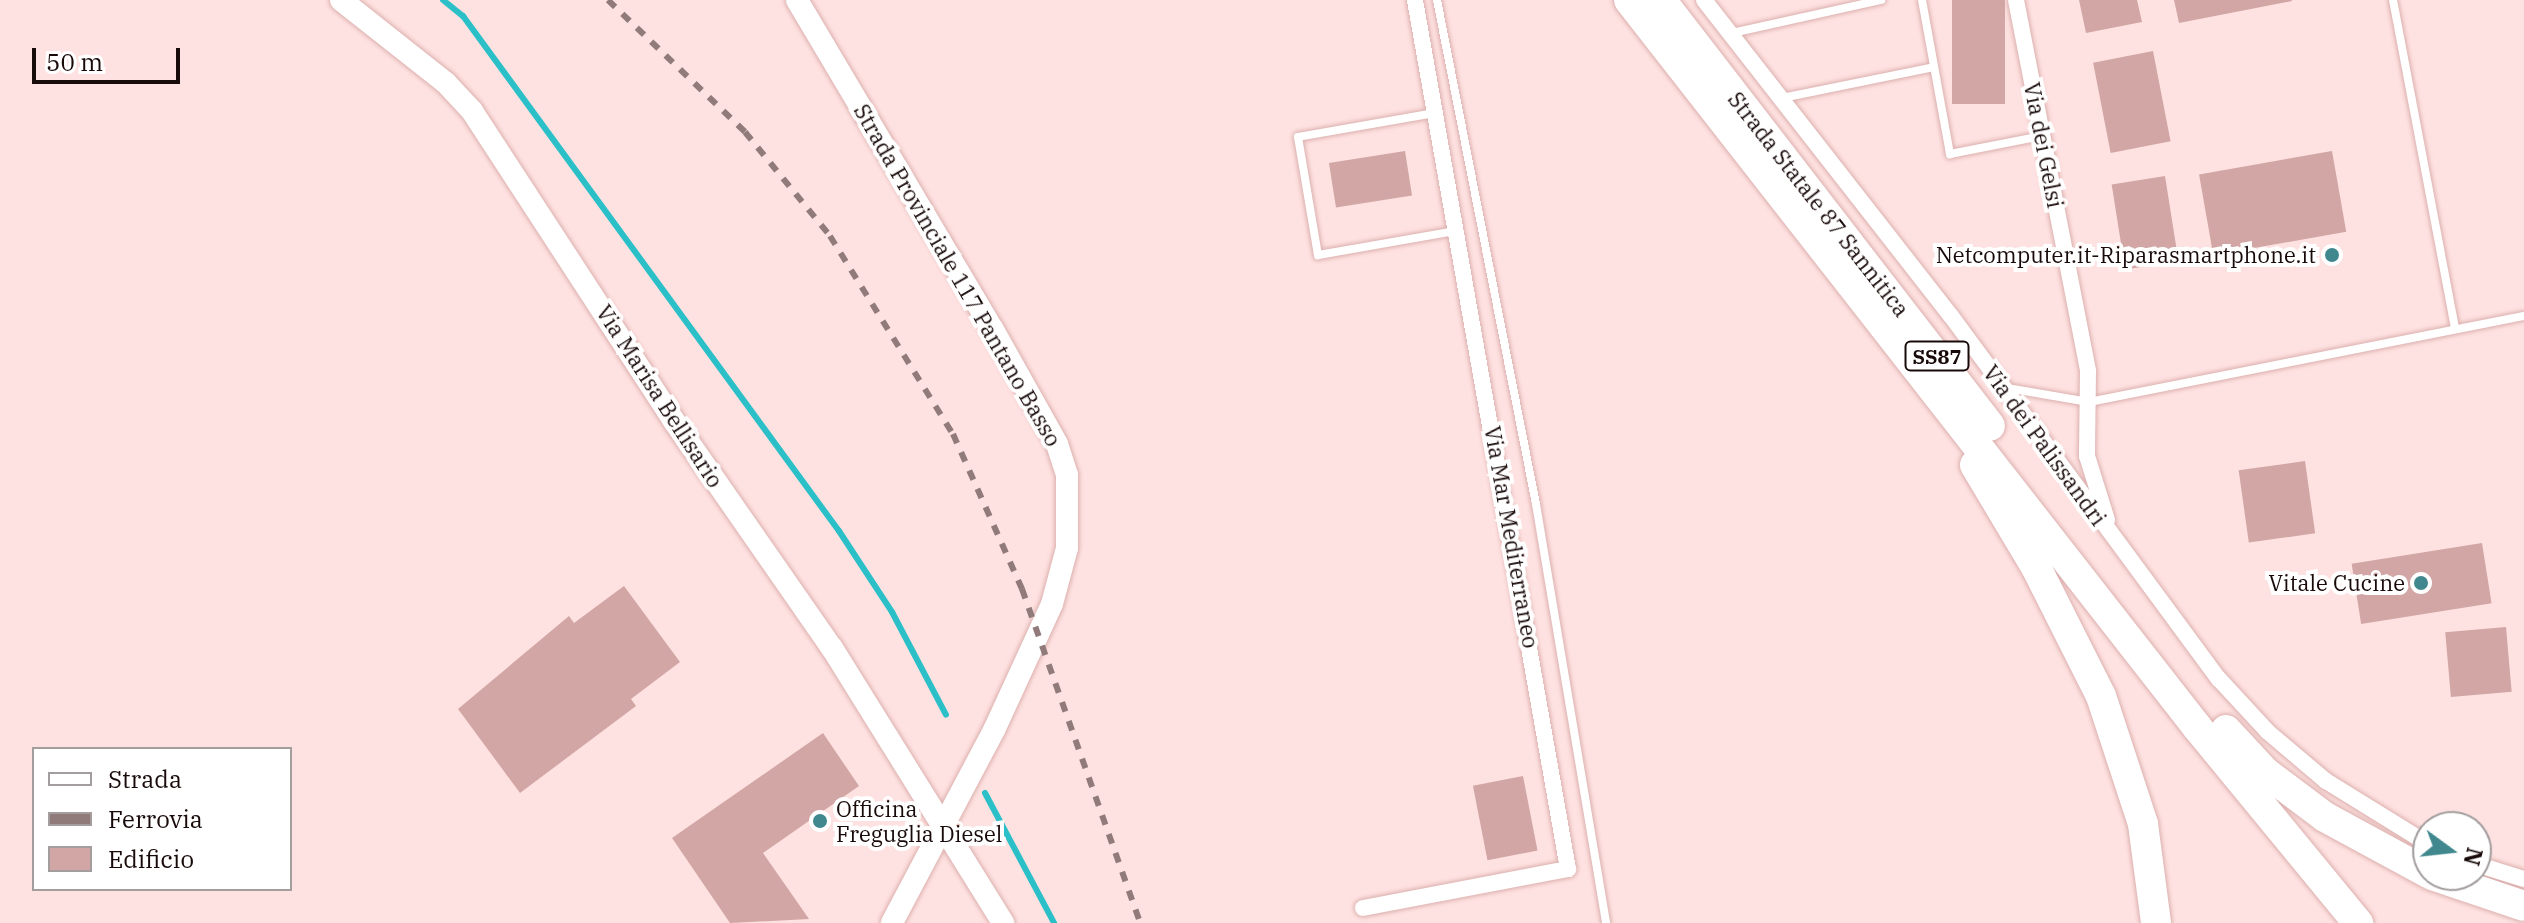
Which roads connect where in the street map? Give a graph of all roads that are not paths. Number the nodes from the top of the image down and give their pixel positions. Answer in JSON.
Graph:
{"nodes":[{"id":1,"x":341,"y":0,"type":"edge"},
{"id":2,"x":797,"y":0,"type":"edge"},
{"id":3,"x":1415,"y":0,"type":"edge"},
{"id":4,"x":1437,"y":0,"type":"edge"},
{"id":5,"x":1629,"y":0,"type":"edge"},
{"id":6,"x":1661,"y":0,"type":"edge"},
{"id":7,"x":1704,"y":0,"type":"edge"},
{"id":8,"x":1881,"y":0,"type":"edge"},
{"id":9,"x":1922,"y":0,"type":"edge"},
{"id":10,"x":2016,"y":0,"type":"edge"},
{"id":11,"x":2393,"y":0,"type":"edge"},
{"id":12,"x":1731,"y":34,"type":"junction"},
{"id":13,"x":1934,"y":67,"type":"junction"},
{"id":14,"x":1781,"y":98,"type":"junction"},
{"id":15,"x":1436,"y":113,"type":"junction"},
{"id":16,"x":2042,"y":136,"type":"junction"},
{"id":17,"x":1458,"y":231,"type":"junction"},
{"id":18,"x":2524,"y":316,"type":"edge"},
{"id":19,"x":2455,"y":329,"type":"junction"},
{"id":20,"x":2003,"y":387,"type":"junction"},
{"id":21,"x":1933,"y":392,"type":"junction"},
{"id":22,"x":2089,"y":402,"type":"junction"},
{"id":23,"x":2133,"y":567,"type":"junction"},
{"id":24,"x":2211,"y":714,"type":"junction"},
{"id":25,"x":944,"y":825,"type":"junction"},
{"id":26,"x":2284,"y":828,"type":"junction"},
{"id":27,"x":2412,"y":834,"type":"edge"},
{"id":28,"x":2412,"y":859,"type":"edge"},
{"id":29,"x":2492,"y":877,"type":"edge"},
{"id":30,"x":2524,"y":879,"type":"edge"},
{"id":31,"x":2471,"y":891,"type":"edge"},
{"id":32,"x":2488,"y":891,"type":"edge"},
{"id":33,"x":2524,"y":906,"type":"edge"},
{"id":34,"x":1363,"y":908,"type":"dead end"},
{"id":35,"x":2159,"y":918,"type":"edge"},
{"id":36,"x":892,"y":923,"type":"edge"},
{"id":37,"x":1003,"y":923,"type":"edge"},
{"id":38,"x":1606,"y":923,"type":"edge"},
{"id":39,"x":2358,"y":923,"type":"edge"},
{"id":40,"x":2513,"y":923,"type":"edge"}],
"edges":[{"from":1,"to":25,"type":"street","name":"Via Marisa Bellisario"},
{"from":2,"to":25,"type":"street","name":"Strada Provinciale 117 Pantano Basso"},
{"from":3,"to":15,"type":"street","name":"Via Mar Mediterraneo"},
{"from":4,"to":38,"type":"lane"},
{"from":5,"to":21,"type":"highway","name":"Strada Statale 87 Sannitica","number":"SS87"},
{"from":6,"to":24,"type":"highway","name":"Strada Statale 87 Sannitica","number":"SS87"},
{"from":7,"to":12,"type":"street","name":"Via dei Palissandri"},
{"from":8,"to":12,"type":"lane"},
{"from":9,"to":13,"type":"lane"},
{"from":10,"to":16,"type":"street","name":"Via dei Gelsi"},
{"from":11,"to":19,"type":"lane"},
{"from":12,"to":14,"type":"street","name":"Via dei Palissandri"},
{"from":13,"to":14,"type":"lane"},
{"from":13,"to":16,"type":"lane"},
{"from":14,"to":20,"type":"street","name":"Via dei Palissandri"},
{"from":15,"to":17,"type":"street","name":"Via Mar Mediterraneo"},
{"from":15,"to":17,"type":"lane"},
{"from":16,"to":22,"type":"street","name":"Via dei Gelsi"},
{"from":17,"to":34,"type":"street","name":"Via Mar Mediterraneo"},
{"from":18,"to":19,"type":"lane"},
{"from":19,"to":22,"type":"lane"},
{"from":20,"to":22,"type":"lane"},
{"from":20,"to":23,"type":"street","name":"Via dei Palissandri"},
{"from":21,"to":26,"type":"highway","number":"SS87"},
{"from":21,"to":35,"type":"highway"},
{"from":22,"to":23,"type":"street","name":"Via dei Gelsi"},
{"from":23,"to":27,"type":"street","name":"Via dei Palissandri"},
{"from":24,"to":26,"type":"highway"},
{"from":24,"to":28,"type":"highway"},
{"from":25,"to":36,"type":"street","name":"Strada Provinciale 117 Pantano Basso"},
{"from":25,"to":37,"type":"street","name":"Via Marisa Bellisario"},
{"from":26,"to":39,"type":"highway"},
{"from":29,"to":30,"type":"street"},
{"from":31,"to":40,"type":"highway"},
{"from":32,"to":33,"type":"highway"}]}
